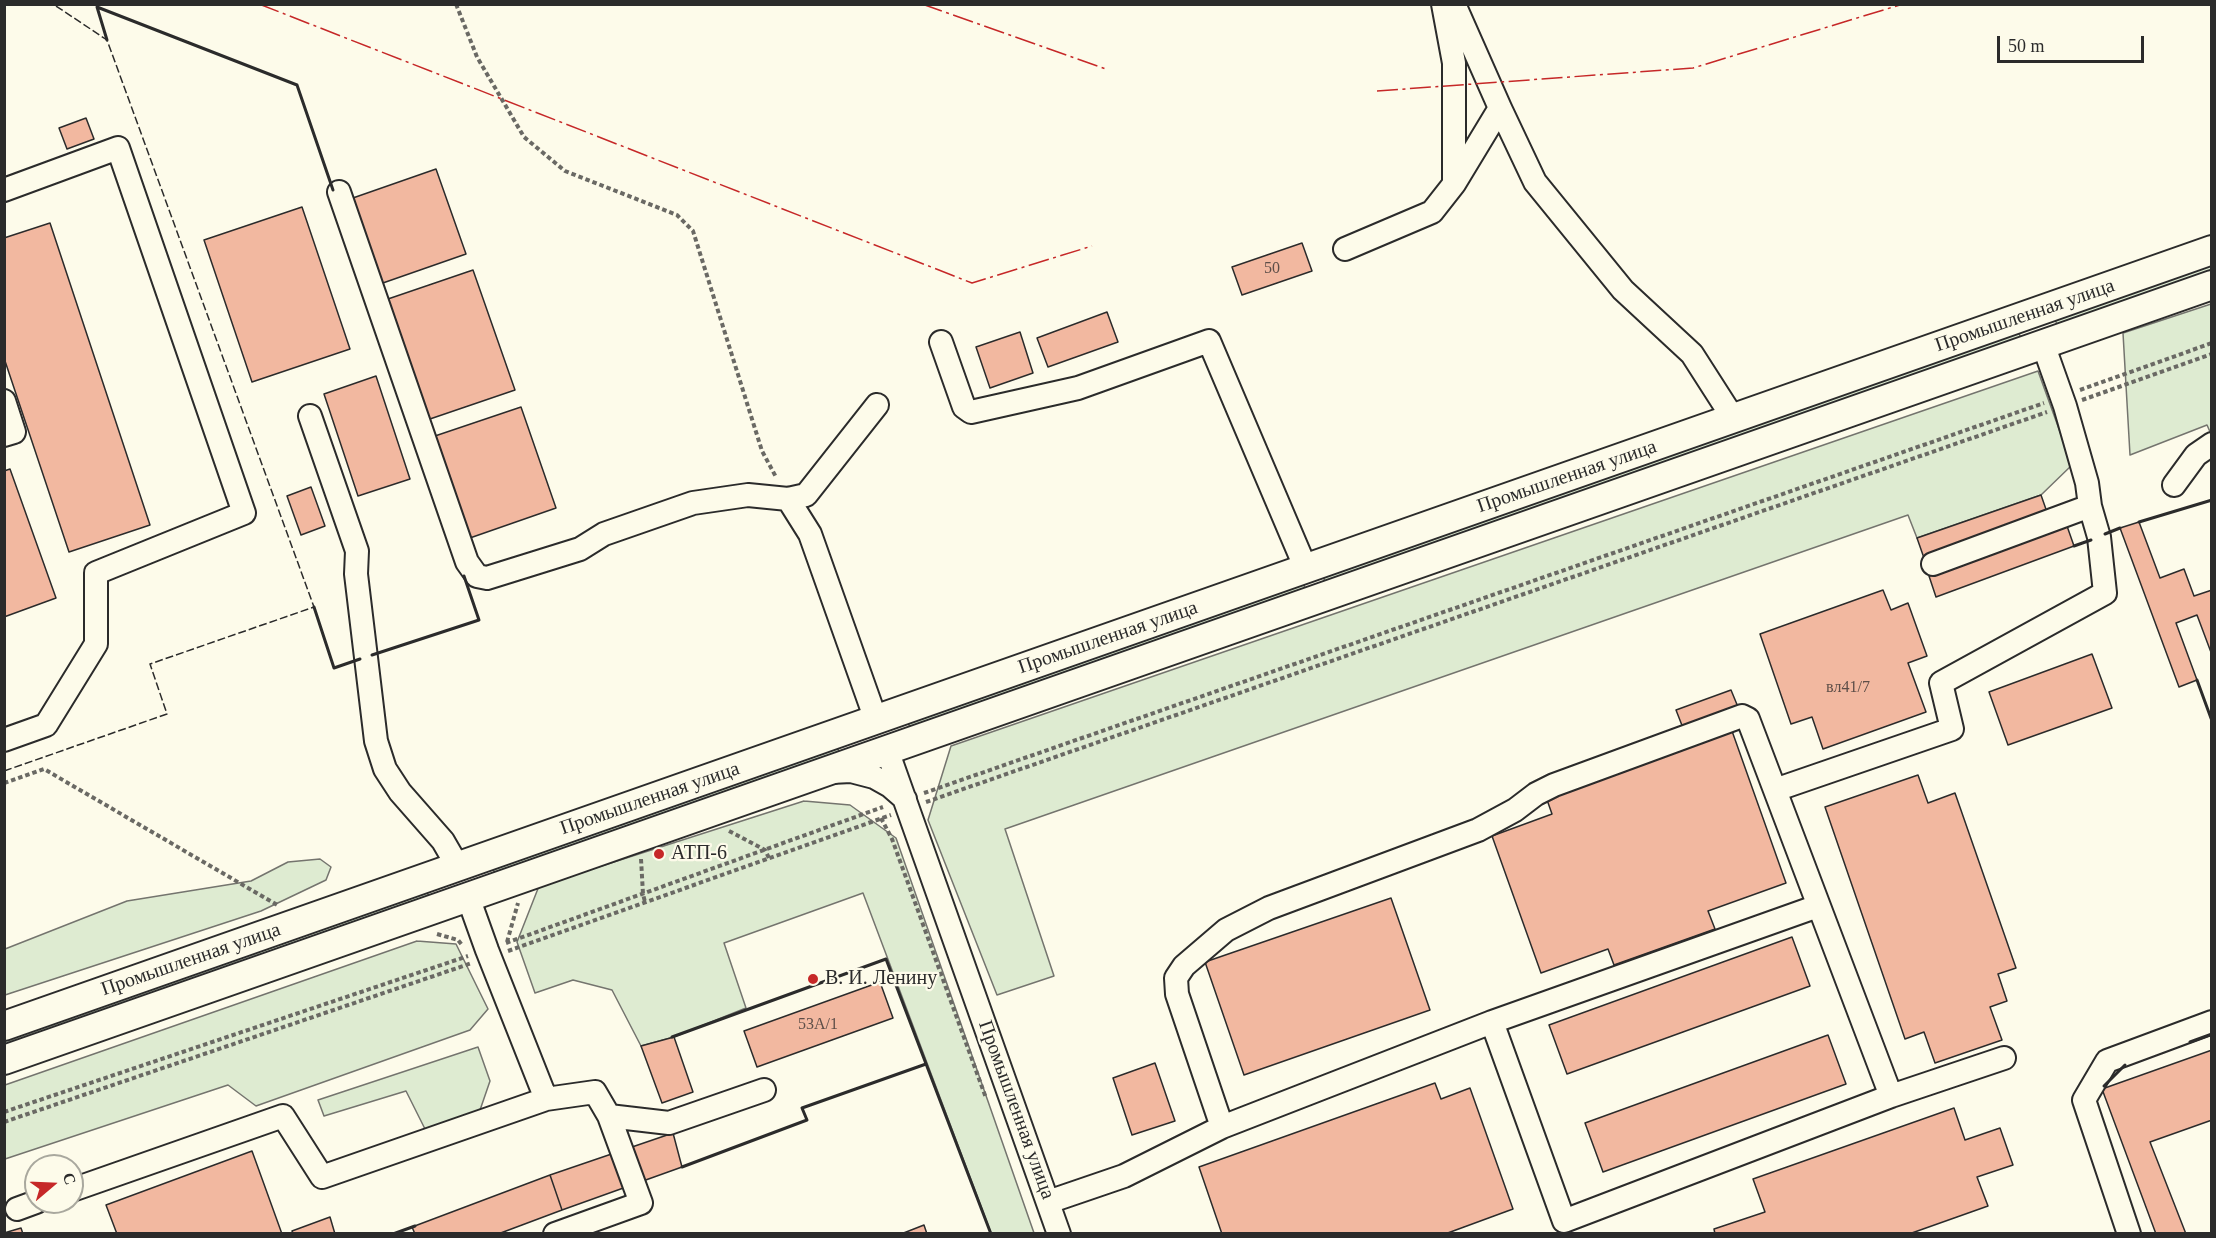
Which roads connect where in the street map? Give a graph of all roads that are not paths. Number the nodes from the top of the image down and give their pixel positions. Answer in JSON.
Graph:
{"nodes":[{"id":1,"x":1443,"y":4,"type":"edge"},
{"id":2,"x":1454,"y":4,"type":"edge"},
{"id":3,"x":1500,"y":108,"type":"junction"},
{"id":4,"x":1454,"y":184,"type":"junction"},
{"id":5,"x":4,"y":190,"type":"edge"},
{"id":6,"x":339,"y":192,"type":"dead end"},
{"id":7,"x":1345,"y":249,"type":"dead end"},
{"id":8,"x":2211,"y":250,"type":"edge"},
{"id":9,"x":2211,"y":285,"type":"edge"},
{"id":10,"x":2032,"y":313,"type":"junction"},
{"id":11,"x":941,"y":342,"type":"dead end"},
{"id":12,"x":2043,"y":344,"type":"junction"},
{"id":13,"x":4,"y":401,"type":"edge"},
{"id":14,"x":877,"y":405,"type":"dead end"},
{"id":15,"x":310,"y":416,"type":"dead end"},
{"id":16,"x":1733,"y":418,"type":"junction"},
{"id":17,"x":4,"y":435,"type":"edge"},
{"id":18,"x":2211,"y":444,"type":"edge"},
{"id":19,"x":2174,"y":485,"type":"dead end"},
{"id":20,"x":788,"y":499,"type":"junction"},
{"id":21,"x":2091,"y":506,"type":"junction"},
{"id":22,"x":1933,"y":564,"type":"dead end"},
{"id":23,"x":1306,"y":569,"type":"junction"},
{"id":24,"x":1317,"y":599,"type":"junction"},
{"id":25,"x":876,"y":720,"type":"junction"},
{"id":26,"x":4,"y":740,"type":"edge"},
{"id":27,"x":887,"y":750,"type":"junction"},
{"id":28,"x":825,"y":772,"type":"junction"},
{"id":29,"x":1775,"y":790,"type":"junction"},
{"id":30,"x":907,"y":804,"type":"junction"},
{"id":31,"x":458,"y":867,"type":"junction"},
{"id":32,"x":468,"y":897,"type":"junction"},
{"id":33,"x":1818,"y":906,"type":"junction"},
{"id":34,"x":1492,"y":1022,"type":"junction"},
{"id":35,"x":2211,"y":1022,"type":"edge"},
{"id":36,"x":4,"y":1026,"type":"edge"},
{"id":37,"x":2004,"y":1058,"type":"dead end"},
{"id":38,"x":4,"y":1060,"type":"edge"},
{"id":39,"x":764,"y":1090,"type":"dead end"},
{"id":40,"x":1891,"y":1096,"type":"junction"},
{"id":41,"x":546,"y":1099,"type":"junction"},
{"id":42,"x":609,"y":1116,"type":"junction"},
{"id":43,"x":1222,"y":1127,"type":"junction"},
{"id":44,"x":84,"y":1186,"type":"edge"},
{"id":45,"x":1048,"y":1202,"type":"junction"},
{"id":46,"x":1567,"y":1227,"type":"edge"},
{"id":47,"x":555,"y":1233,"type":"edge"},
{"id":48,"x":1059,"y":1233,"type":"edge"},
{"id":49,"x":2129,"y":1233,"type":"edge"}],
"edges":[{"from":1,"to":4,"type":"street"},
{"from":2,"to":3,"type":"street"},
{"from":3,"to":4,"type":"street"},
{"from":3,"to":16,"type":"street"},
{"from":4,"to":7,"type":"street"},
{"from":5,"to":26,"type":"street"},
{"from":6,"to":20,"type":"street"},
{"from":8,"to":10,"type":"main road","name":"Промышленная улица"},
{"from":9,"to":12,"type":"main road","name":"Промышленная улица"},
{"from":10,"to":12,"type":"main road"},
{"from":10,"to":16,"type":"main road","name":"Промышленная улица"},
{"from":11,"to":23,"type":"street"},
{"from":12,"to":21,"type":"street"},
{"from":12,"to":24,"type":"main road","name":"Промышленная улица"},
{"from":13,"to":17,"type":"street"},
{"from":14,"to":20,"type":"street"},
{"from":15,"to":31,"type":"street"},
{"from":16,"to":23,"type":"main road","name":"Промышленная улица"},
{"from":18,"to":19,"type":"street"},
{"from":20,"to":25,"type":"street"},
{"from":21,"to":22,"type":"street"},
{"from":21,"to":29,"type":"street"},
{"from":23,"to":24,"type":"main road"},
{"from":23,"to":25,"type":"main road","name":"Промышленная улица"},
{"from":24,"to":27,"type":"main road","name":"Промышленная улица"},
{"from":25,"to":27,"type":"main road"},
{"from":25,"to":31,"type":"main road","name":"Промышленная улица"},
{"from":27,"to":28,"type":"main road","name":"Промышленная улица"},
{"from":27,"to":30,"type":"street","name":"Промышленная улица"},
{"from":28,"to":30,"type":"street"},
{"from":28,"to":32,"type":"main road","name":"Промышленная улица"},
{"from":29,"to":33,"type":"street"},
{"from":29,"to":43,"type":"street"},
{"from":30,"to":45,"type":"street","name":"Промышленная улица"},
{"from":31,"to":32,"type":"main road"},
{"from":31,"to":36,"type":"main road","name":"Промышленная улица"},
{"from":32,"to":38,"type":"main road","name":"Промышленная улица"},
{"from":32,"to":41,"type":"street"},
{"from":33,"to":34,"type":"street"},
{"from":33,"to":40,"type":"street"},
{"from":34,"to":43,"type":"street"},
{"from":34,"to":46,"type":"street"},
{"from":35,"to":49,"type":"street"},
{"from":37,"to":40,"type":"street"},
{"from":39,"to":42,"type":"street"},
{"from":40,"to":46,"type":"street"},
{"from":41,"to":42,"type":"street"},
{"from":41,"to":44,"type":"street"},
{"from":42,"to":47,"type":"street"},
{"from":43,"to":45,"type":"street"},
{"from":45,"to":48,"type":"street","name":"Промышленная улица"}]}
